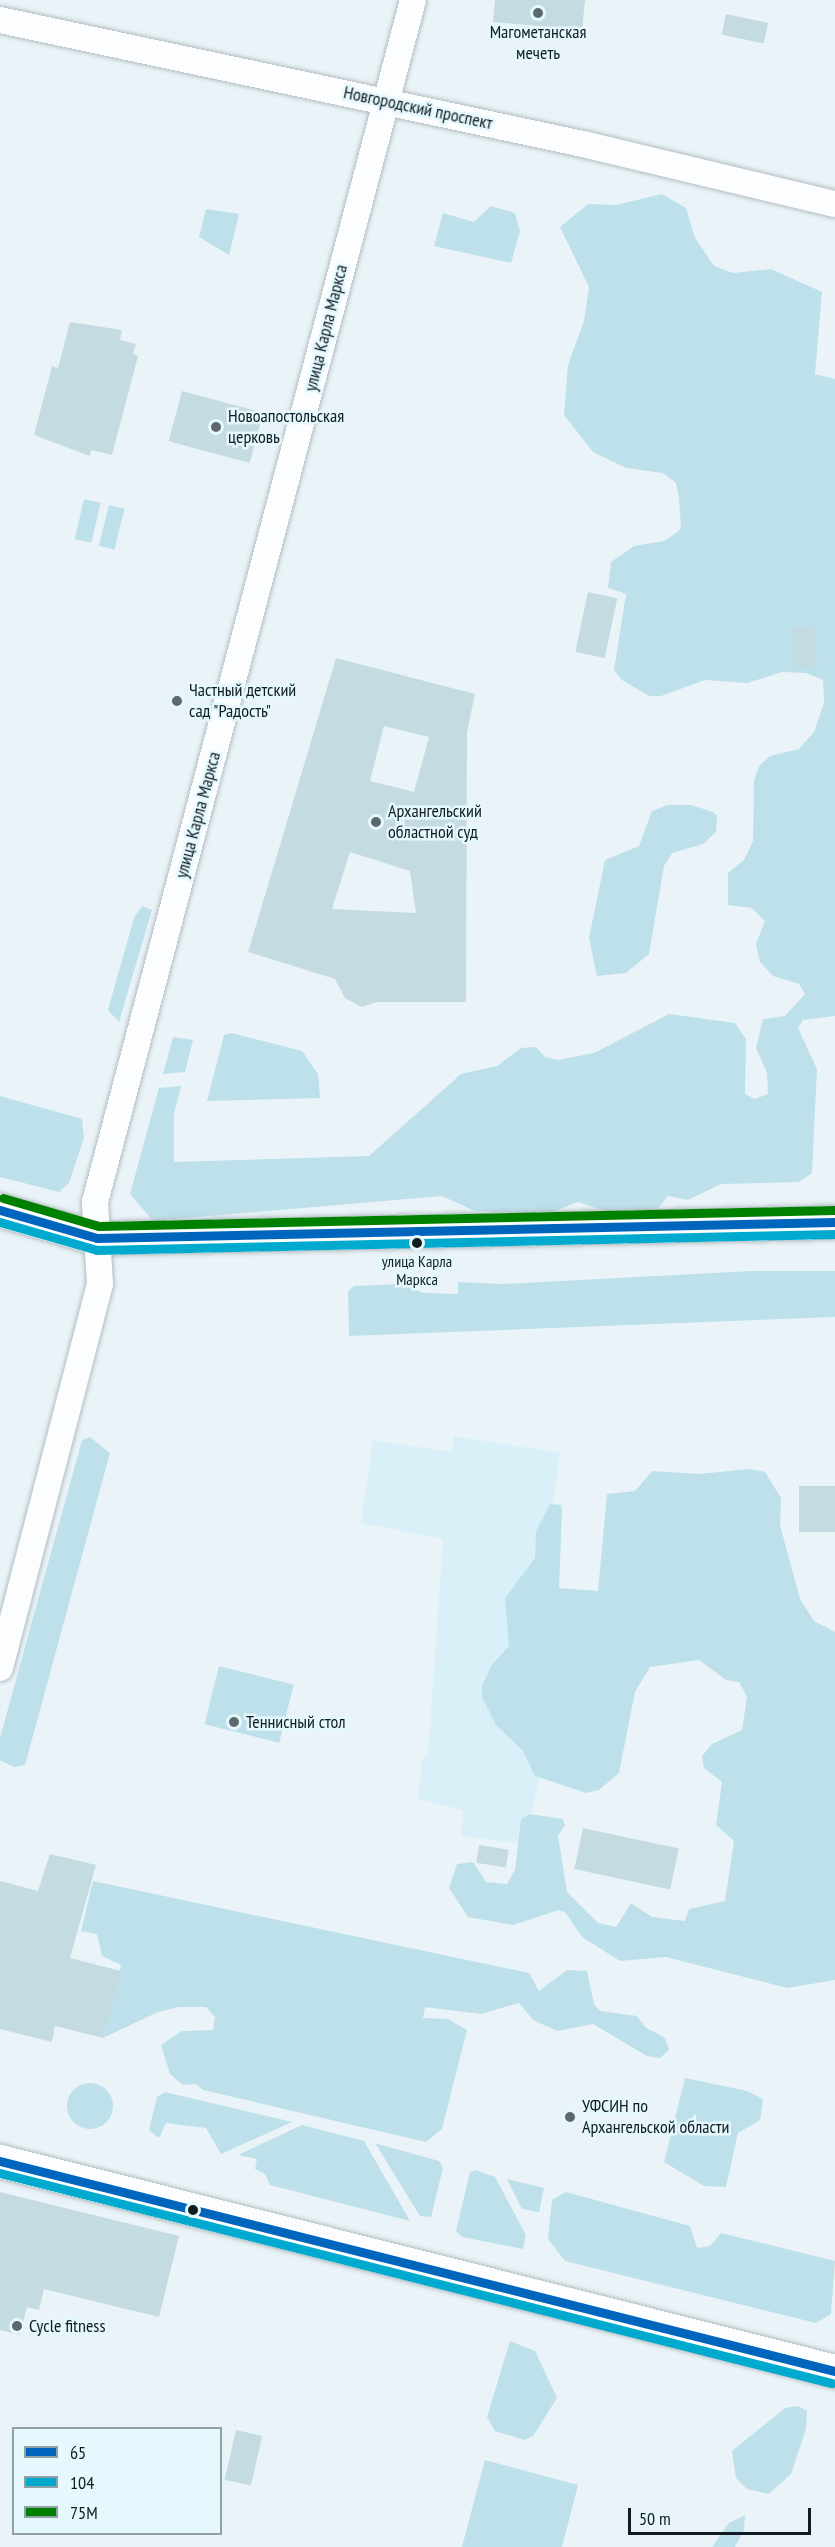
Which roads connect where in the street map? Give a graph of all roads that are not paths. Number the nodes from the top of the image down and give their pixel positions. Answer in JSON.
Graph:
{"nodes":[{"id":1,"x":413,"y":0,"type":"edge"},
{"id":2,"x":0,"y":20,"type":"edge"},
{"id":3,"x":387,"y":101,"type":"junction"},
{"id":4,"x":835,"y":204,"type":"edge"},
{"id":5,"x":0,"y":1210,"type":"edge"},
{"id":6,"x":835,"y":1222,"type":"edge"},
{"id":7,"x":97,"y":1238,"type":"junction"},
{"id":8,"x":0,"y":1668,"type":"edge"},
{"id":9,"x":0,"y":2161,"type":"edge"},
{"id":10,"x":835,"y":2371,"type":"edge"}],
"edges":[{"from":1,"to":3,"type":"street","name":"улица Карла Маркса"},
{"from":2,"to":3,"type":"street","name":"Новгородский проспект"},
{"from":3,"to":4,"type":"street","name":"Новгородский проспект"},
{"from":3,"to":7,"type":"street","name":"улица Карла Маркса"},
{"from":5,"to":7,"type":"main road"},
{"from":6,"to":7,"type":"main road"},
{"from":7,"to":8,"type":"street","name":"улица Карла Маркса"},
{"from":9,"to":10,"type":"main road"}]}
